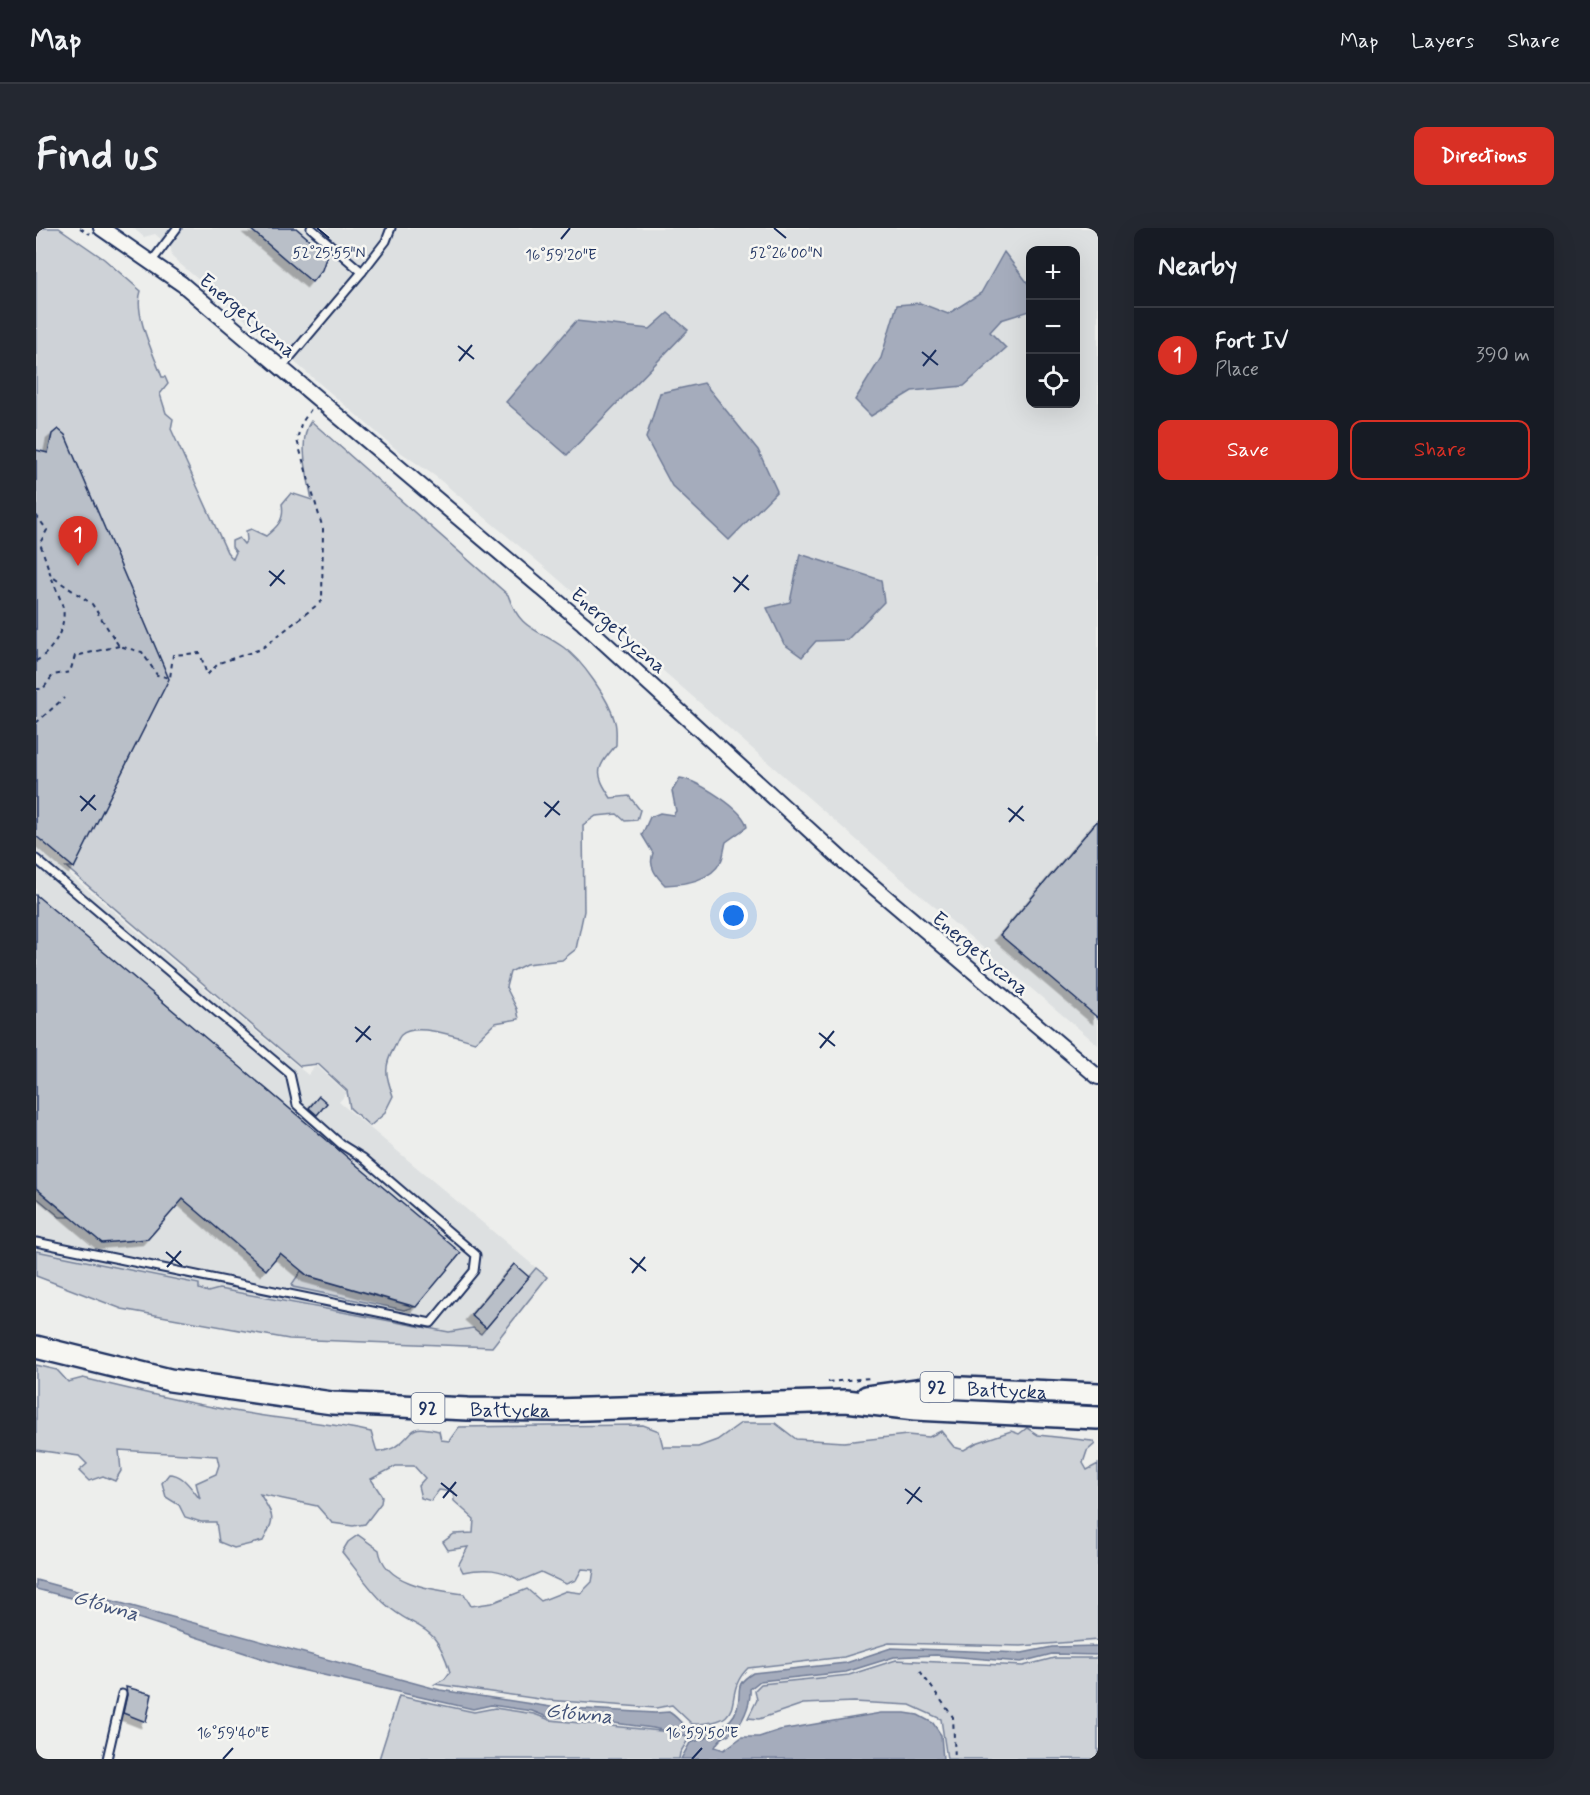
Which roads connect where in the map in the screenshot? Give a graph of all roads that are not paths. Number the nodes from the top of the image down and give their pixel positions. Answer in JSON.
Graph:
{"nodes":[{"id":1,"x":177,"y":228,"type":"edge"},
{"id":2,"x":311,"y":228,"type":"edge"},
{"id":3,"x":392,"y":228,"type":"edge"},
{"id":4,"x":99,"y":234,"type":"edge"},
{"id":5,"x":152,"y":261,"type":"junction"},
{"id":6,"x":362,"y":272,"type":"junction"},
{"id":7,"x":281,"y":368,"type":"junction"},
{"id":8,"x":36,"y":859,"type":"edge"},
{"id":9,"x":1098,"y":1077,"type":"edge"},
{"id":10,"x":36,"y":1242,"type":"edge"},
{"id":11,"x":36,"y":1347,"type":"edge"},
{"id":12,"x":1098,"y":1394,"type":"edge"},
{"id":13,"x":846,"y":1401,"type":"junction"},
{"id":14,"x":1098,"y":1418,"type":"edge"},
{"id":15,"x":122,"y":1694,"type":"dead end"},
{"id":16,"x":107,"y":1759,"type":"edge"}],
"edges":[{"from":1,"to":5,"type":"lane"},
{"from":2,"to":6,"type":"lane"},
{"from":3,"to":6,"type":"lane"},
{"from":4,"to":5,"type":"street","name":"Energetyczna"},
{"from":5,"to":7,"type":"street","name":"Energetyczna"},
{"from":6,"to":7,"type":"lane"},
{"from":7,"to":9,"type":"street","name":"Energetyczna"},
{"from":8,"to":10,"type":"lane"},
{"from":11,"to":13,"type":"main road","name":"Bałtycka","number":"92"},
{"from":12,"to":13,"type":"main road","name":"Bałtycka","number":"92"},
{"from":13,"to":14,"type":"main road","name":"Bałtycka","number":"92"},
{"from":15,"to":16,"type":"lane"}]}
